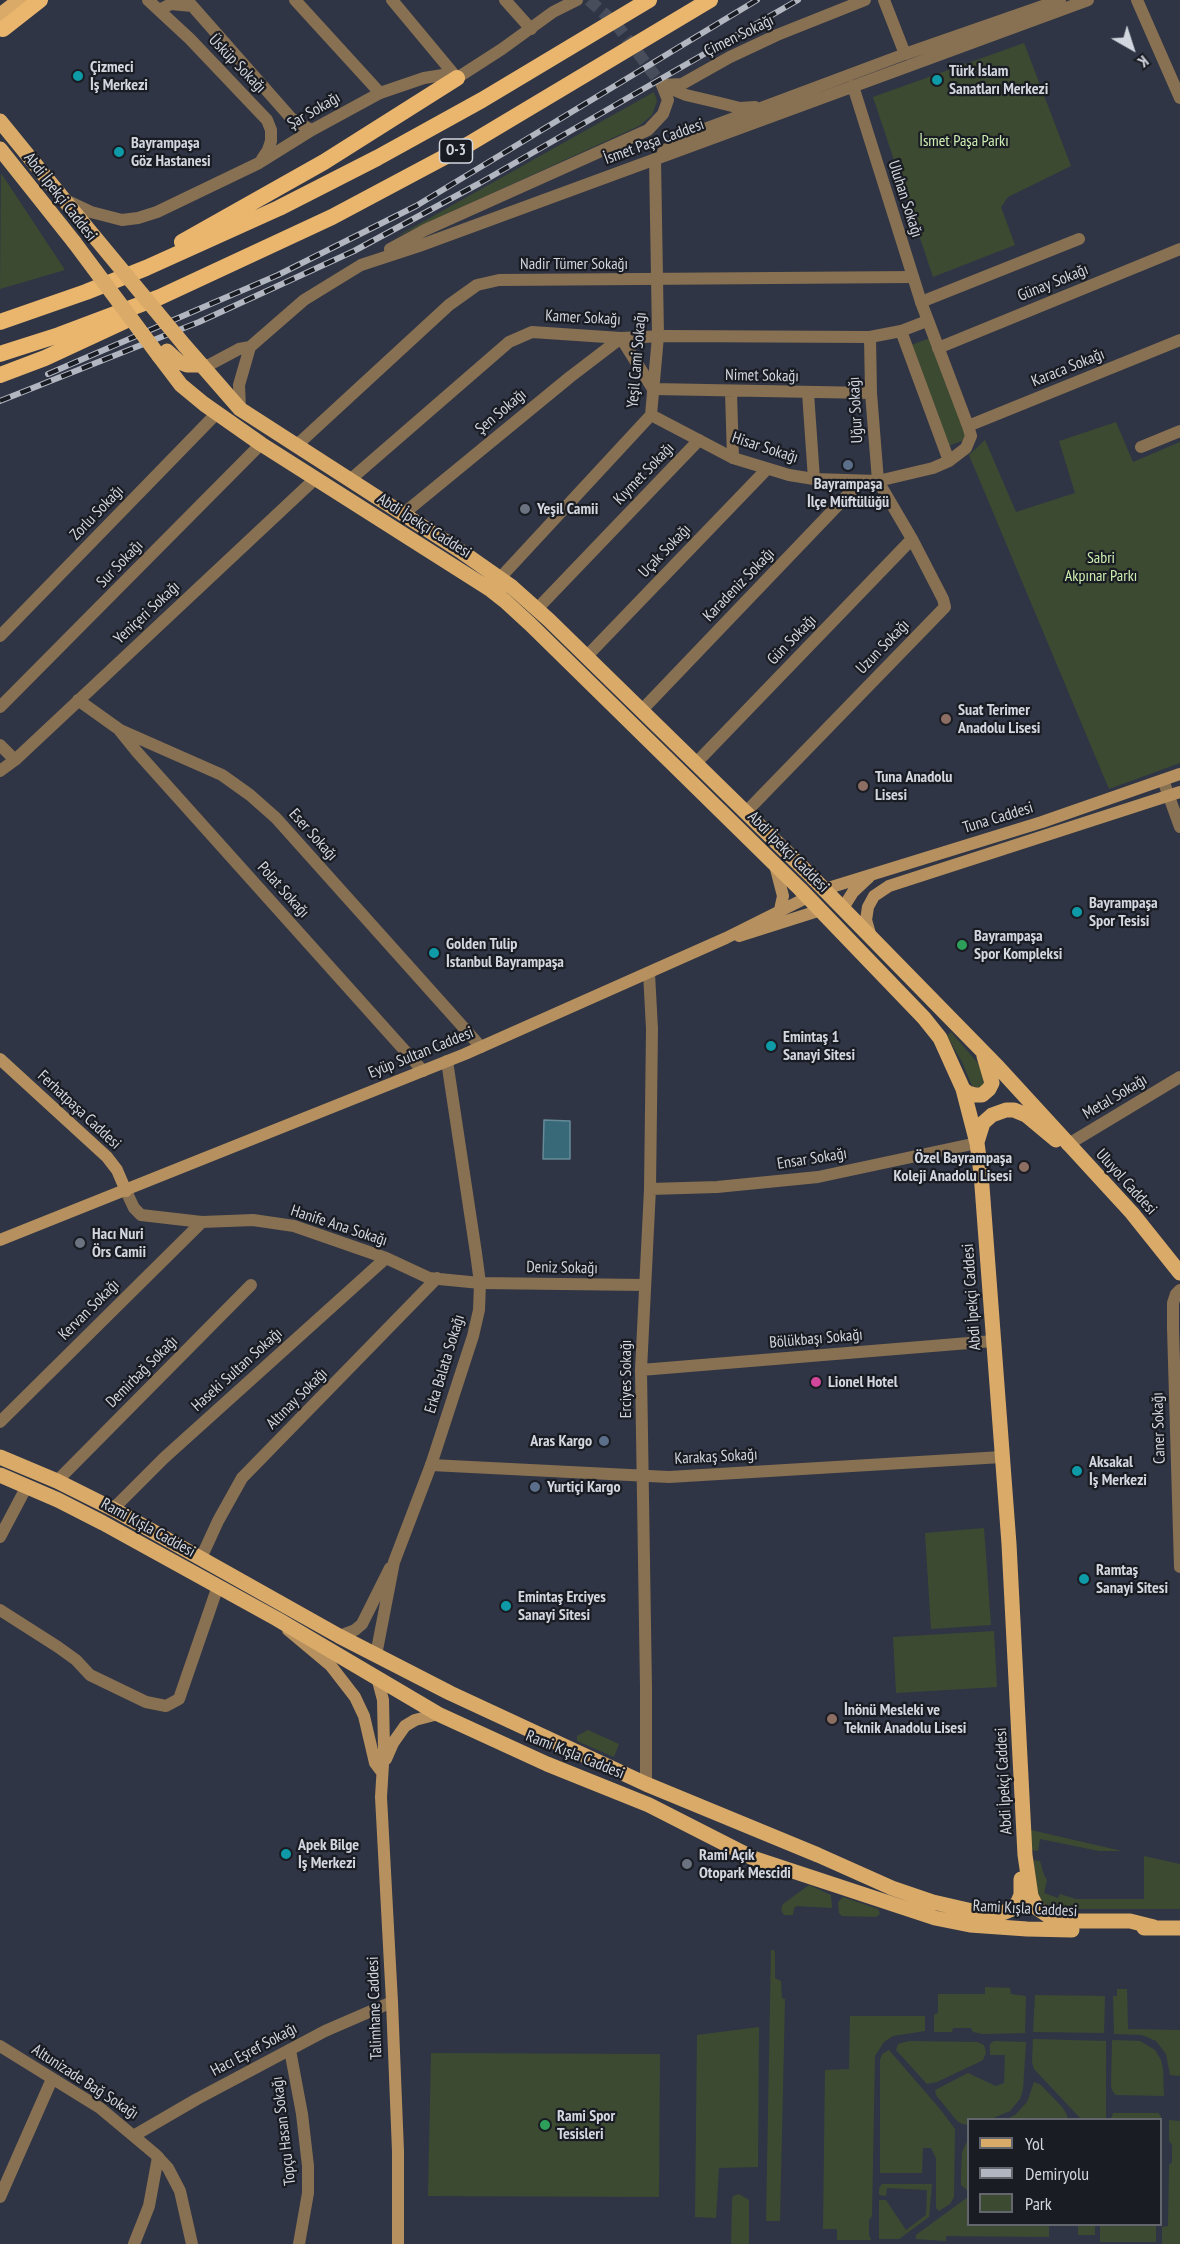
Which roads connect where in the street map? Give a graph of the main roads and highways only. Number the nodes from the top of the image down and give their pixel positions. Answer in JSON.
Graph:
{"nodes":[{"id":1,"x":20,"y":0,"type":"edge"},
{"id":2,"x":40,"y":0,"type":"edge"},
{"id":3,"x":649,"y":0,"type":"edge"},
{"id":4,"x":710,"y":0,"type":"edge"},
{"id":5,"x":2,"y":22,"type":"edge"},
{"id":6,"x":456,"y":78,"type":"road end"},
{"id":7,"x":0,"y":121,"type":"edge"},
{"id":8,"x":0,"y":149,"type":"edge"},
{"id":9,"x":146,"y":268,"type":"junction"},
{"id":10,"x":192,"y":283,"type":"junction"},
{"id":11,"x":0,"y":322,"type":"edge"},
{"id":12,"x":0,"y":354,"type":"edge"},
{"id":13,"x":163,"y":354,"type":"junction"},
{"id":14,"x":202,"y":365,"type":"junction"},
{"id":15,"x":0,"y":375,"type":"edge"},
{"id":16,"x":495,"y":584,"type":"junction"},
{"id":17,"x":1180,"y":774,"type":"edge"},
{"id":18,"x":1174,"y":794,"type":"edge"},
{"id":19,"x":775,"y":864,"type":"junction"},
{"id":20,"x":872,"y":874,"type":"junction"},
{"id":21,"x":825,"y":889,"type":"junction"},
{"id":22,"x":808,"y":897,"type":"junction"},
{"id":23,"x":843,"y":908,"type":"junction"},
{"id":24,"x":780,"y":910,"type":"junction"},
{"id":25,"x":821,"y":910,"type":"junction"},
{"id":26,"x":841,"y":931,"type":"junction"},
{"id":27,"x":726,"y":938,"type":"junction"},
{"id":28,"x":872,"y":938,"type":"junction"},
{"id":29,"x":984,"y":1055,"type":"junction"},
{"id":30,"x":0,"y":1059,"type":"edge"},
{"id":31,"x":963,"y":1089,"type":"junction"},
{"id":32,"x":977,"y":1143,"type":"junction"},
{"id":33,"x":1067,"y":1144,"type":"junction"},
{"id":34,"x":126,"y":1191,"type":"junction"},
{"id":35,"x":0,"y":1240,"type":"edge"},
{"id":36,"x":1180,"y":1273,"type":"edge"},
{"id":37,"x":0,"y":1457,"type":"edge"},
{"id":38,"x":0,"y":1475,"type":"edge"},
{"id":39,"x":277,"y":1619,"type":"junction"},
{"id":40,"x":376,"y":1655,"type":"junction"},
{"id":41,"x":377,"y":1677,"type":"junction"},
{"id":42,"x":438,"y":1714,"type":"junction"},
{"id":43,"x":381,"y":1771,"type":"junction"},
{"id":44,"x":646,"y":1785,"type":"junction"},
{"id":45,"x":649,"y":1805,"type":"junction"},
{"id":46,"x":1025,"y":1856,"type":"junction"},
{"id":47,"x":1154,"y":1927,"type":"junction"},
{"id":48,"x":1180,"y":1928,"type":"edge"},
{"id":49,"x":398,"y":2244,"type":"edge"}],
"edges":[{"from":1,"to":5,"type":"main road"},
{"from":2,"to":5,"type":"highway"},
{"from":3,"to":9,"type":"highway","number":"O-3"},
{"from":4,"to":10,"type":"highway","number":"O-3"},
{"from":6,"to":9,"type":"highway"},
{"from":7,"to":14,"type":"main road","name":"Abdi İpekçi Caddesi","bridge":true},
{"from":8,"to":13,"type":"main road","name":"Abdi İpekçi Caddesi","bridge":true},
{"from":9,"to":11,"type":"highway","number":"O-3"},
{"from":10,"to":12,"type":"highway","number":"O-3"},
{"from":10,"to":15,"type":"highway"},
{"from":13,"to":14,"type":"main road"},
{"from":13,"to":16,"type":"main road","name":"Abdi İpekçi Caddesi"},
{"from":14,"to":16,"type":"main road","name":"Abdi İpekçi Caddesi"},
{"from":16,"to":19,"type":"main road","name":"Abdi İpekçi Caddesi"},
{"from":16,"to":21,"type":"main road","name":"Abdi İpekçi Caddesi"},
{"from":17,"to":20,"type":"main road","name":"Tuna Caddesi"},
{"from":18,"to":28,"type":"main road","name":"Tuna Caddesi"},
{"from":19,"to":22,"type":"main road","name":"Abdi İpekçi Caddesi"},
{"from":19,"to":24,"type":"main road"},
{"from":20,"to":21,"type":"main road","name":"Tuna Caddesi"},
{"from":20,"to":23,"type":"main road"},
{"from":21,"to":22,"type":"main road"},
{"from":21,"to":23,"type":"main road","name":"Abdi İpekçi Caddesi"},
{"from":22,"to":24,"type":"main road","name":"Eyüp Sultan Caddesi"},
{"from":22,"to":25,"type":"main road","name":"Abdi İpekçi Caddesi"},
{"from":23,"to":26,"type":"main road"},
{"from":23,"to":28,"type":"main road","name":"Abdi İpekçi Caddesi"},
{"from":24,"to":27,"type":"main road","name":"Eyüp Sultan Caddesi"},
{"from":25,"to":26,"type":"main road","name":"Abdi İpekçi Caddesi"},
{"from":25,"to":27,"type":"main road","name":"Eyüp Sultan Caddesi"},
{"from":26,"to":31,"type":"main road","name":"Abdi İpekçi Caddesi"},
{"from":27,"to":34,"type":"main road","name":"Eyüp Sultan Caddesi"},
{"from":28,"to":29,"type":"main road","name":"Abdi İpekçi Caddesi"},
{"from":29,"to":31,"type":"main road"},
{"from":29,"to":33,"type":"main road","name":"Abdi İpekçi Caddesi"},
{"from":30,"to":34,"type":"main road","name":"Ferhatpaşa Caddesi"},
{"from":31,"to":32,"type":"main road","name":"Abdi İpekçi Caddesi"},
{"from":32,"to":33,"type":"main road"},
{"from":32,"to":46,"type":"main road","name":"Abdi İpekçi Caddesi"},
{"from":33,"to":36,"type":"main road","name":"Uluyol Caddesi"},
{"from":34,"to":35,"type":"main road","name":"Eyüp Sultan Caddesi"},
{"from":37,"to":40,"type":"main road","name":"Rami Kışla Caddesi"},
{"from":38,"to":39,"type":"main road","name":"Rami Kışla Caddesi"},
{"from":39,"to":41,"type":"main road","name":"Rami Kışla Caddesi"},
{"from":39,"to":43,"type":"main road","name":"Talimhane Caddesi"},
{"from":40,"to":41,"type":"main road"},
{"from":40,"to":44,"type":"main road","name":"Rami Kışla Caddesi"},
{"from":41,"to":42,"type":"main road","name":"Rami Kışla Caddesi"},
{"from":41,"to":43,"type":"main road","name":"Talimhane Caddesi"},
{"from":42,"to":43,"type":"main road"},
{"from":42,"to":45,"type":"main road","name":"Rami Kışla Caddesi"},
{"from":43,"to":49,"type":"main road","name":"Talimhane Caddesi"},
{"from":44,"to":45,"type":"main road"},
{"from":44,"to":46,"type":"main road","name":"Rami Kışla Caddesi"},
{"from":45,"to":47,"type":"main road","name":"Rami Kışla Caddesi"},
{"from":46,"to":47,"type":"main road"},
{"from":47,"to":48,"type":"main road","name":"Rami Kışla Caddesi"}]}
